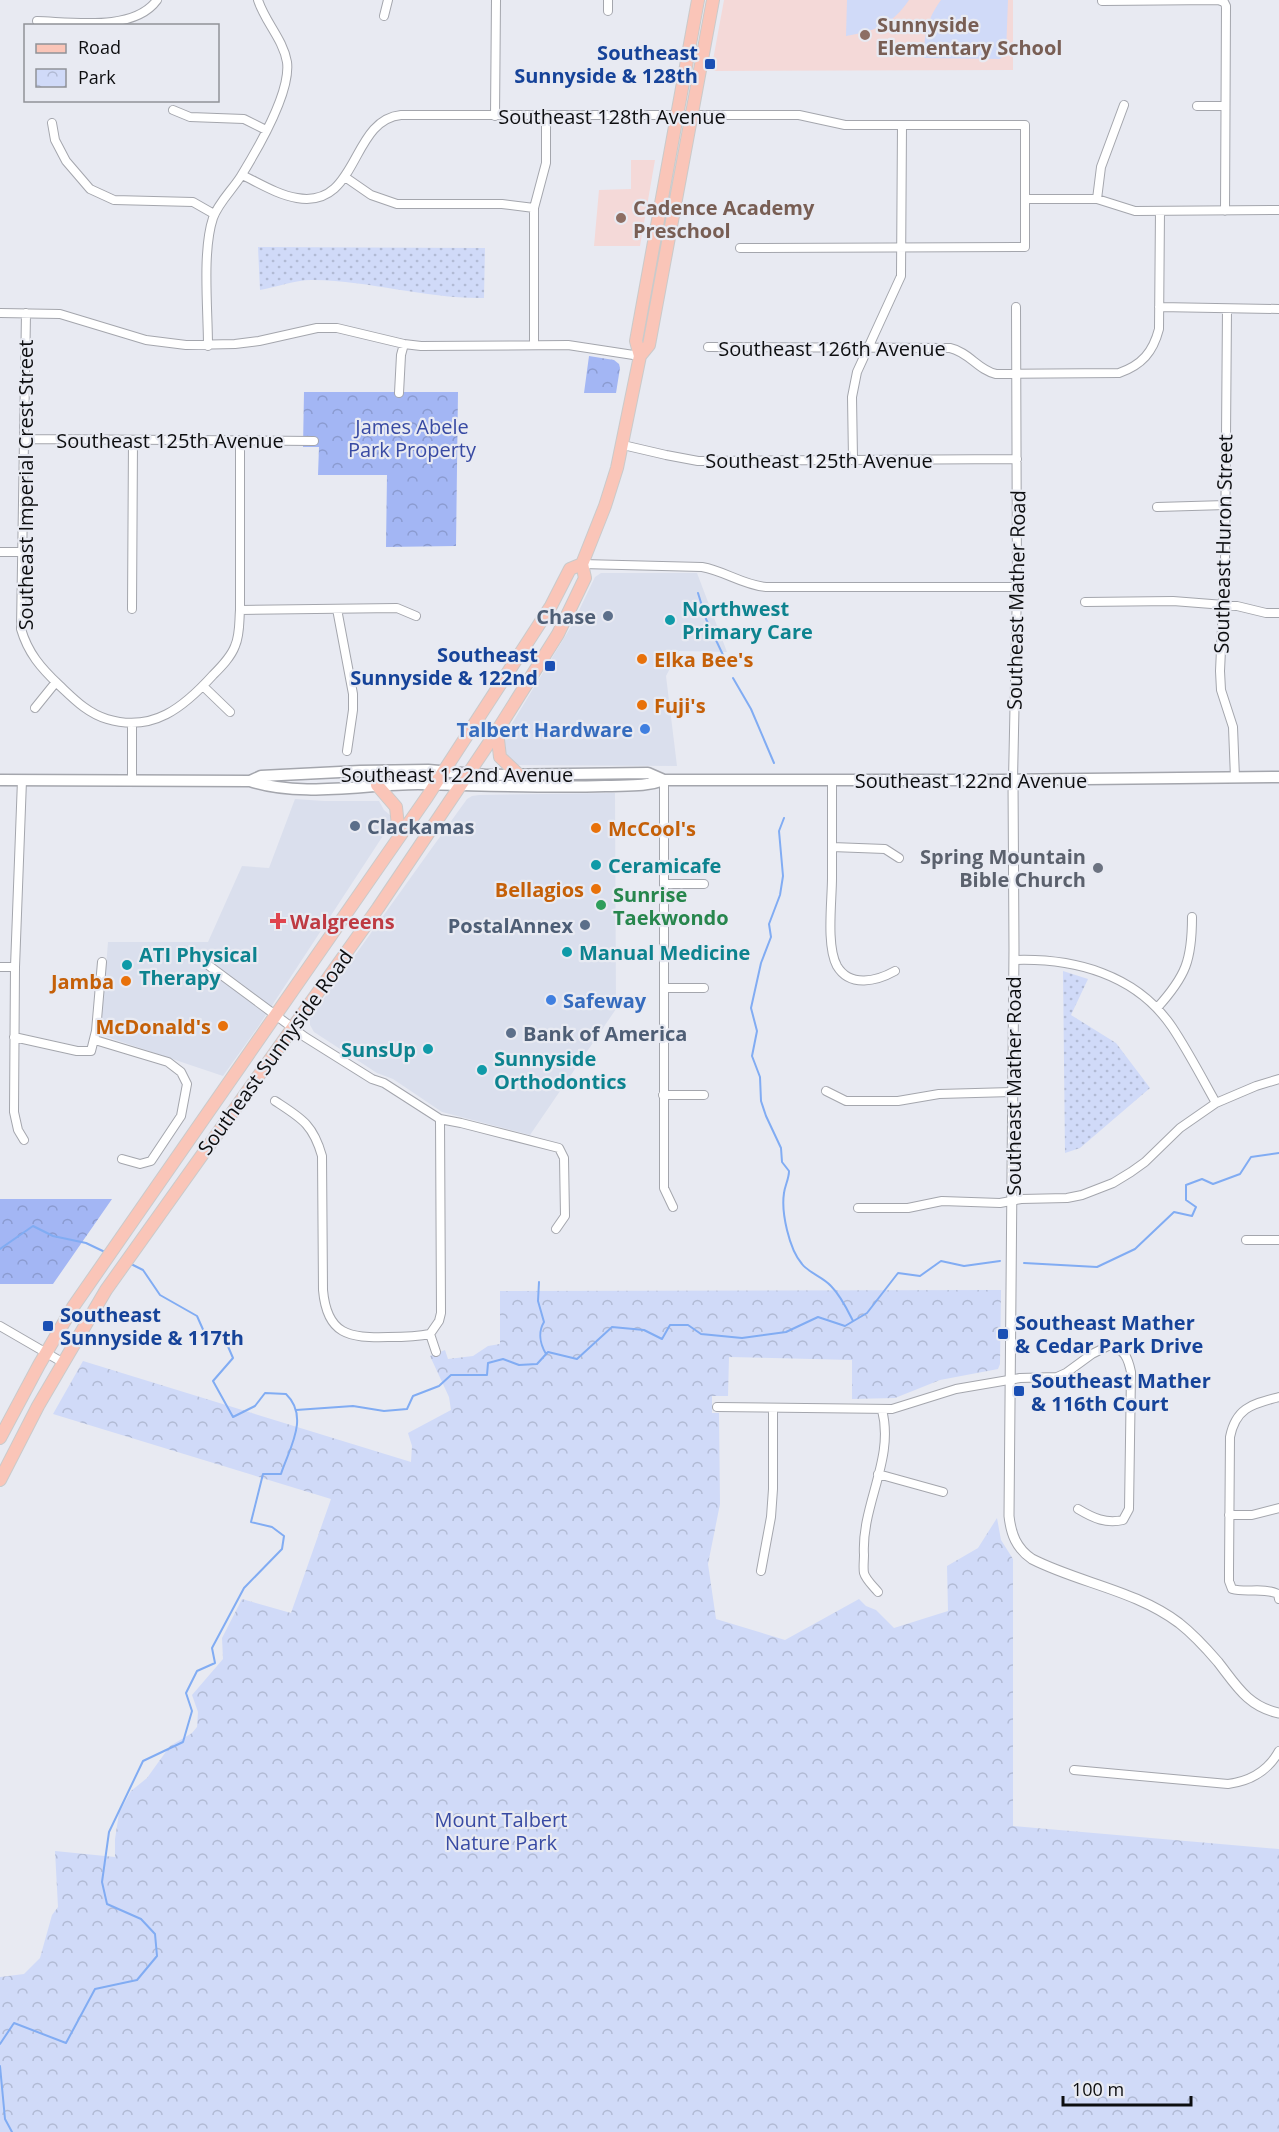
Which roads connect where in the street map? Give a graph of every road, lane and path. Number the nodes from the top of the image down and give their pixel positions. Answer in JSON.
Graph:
{"nodes":[{"id":1,"x":157,"y":0,"type":"edge"},
{"id":2,"x":258,"y":0,"type":"edge"},
{"id":3,"x":388,"y":0,"type":"edge"},
{"id":4,"x":496,"y":0,"type":"edge"},
{"id":5,"x":608,"y":0,"type":"edge"},
{"id":6,"x":698,"y":0,"type":"edge"},
{"id":7,"x":713,"y":0,"type":"edge"},
{"id":8,"x":1218,"y":0,"type":"edge"},
{"id":9,"x":1102,"y":1,"type":"edge"},
{"id":10,"x":608,"y":11,"type":"dead end"},
{"id":11,"x":384,"y":16,"type":"dead end"},
{"id":12,"x":37,"y":21,"type":"dead end"},
{"id":13,"x":1124,"y":105,"type":"dead end"},
{"id":14,"x":1197,"y":106,"type":"dead end"},
{"id":15,"x":1224,"y":106,"type":"junction"},
{"id":16,"x":173,"y":110,"type":"dead end"},
{"id":17,"x":495,"y":116,"type":"junction"},
{"id":18,"x":546,"y":116,"type":"junction"},
{"id":19,"x":677,"y":116,"type":"junction"},
{"id":20,"x":692,"y":116,"type":"junction"},
{"id":21,"x":52,"y":123,"type":"dead end"},
{"id":22,"x":902,"y":125,"type":"junction"},
{"id":23,"x":266,"y":130,"type":"junction"},
{"id":24,"x":242,"y":175,"type":"junction"},
{"id":25,"x":345,"y":177,"type":"junction"},
{"id":26,"x":1025,"y":199,"type":"junction"},
{"id":27,"x":1097,"y":199,"type":"junction"},
{"id":28,"x":534,"y":208,"type":"junction"},
{"id":29,"x":1225,"y":210,"type":"junction"},
{"id":30,"x":1279,"y":210,"type":"edge"},
{"id":31,"x":1160,"y":211,"type":"junction"},
{"id":32,"x":214,"y":214,"type":"junction"},
{"id":33,"x":655,"y":234,"type":"junction"},
{"id":34,"x":902,"y":247,"type":"junction"},
{"id":35,"x":740,"y":248,"type":"dead end"},
{"id":36,"x":665,"y":262,"type":"junction"},
{"id":37,"x":1016,"y":307,"type":"dead end"},
{"id":38,"x":1159,"y":308,"type":"junction"},
{"id":39,"x":1227,"y":309,"type":"junction"},
{"id":40,"x":1279,"y":309,"type":"edge"},
{"id":41,"x":0,"y":313,"type":"edge"},
{"id":42,"x":26,"y":313,"type":"junction"},
{"id":43,"x":404,"y":344,"type":"junction"},
{"id":44,"x":534,"y":344,"type":"junction"},
{"id":45,"x":208,"y":346,"type":"junction"},
{"id":46,"x":868,"y":347,"type":"junction"},
{"id":47,"x":708,"y":348,"type":"dead end"},
{"id":48,"x":640,"y":356,"type":"junction"},
{"id":49,"x":1016,"y":375,"type":"junction"},
{"id":50,"x":399,"y":393,"type":"dead end"},
{"id":51,"x":26,"y":439,"type":"junction"},
{"id":52,"x":133,"y":440,"type":"junction"},
{"id":53,"x":240,"y":440,"type":"junction"},
{"id":54,"x":314,"y":441,"type":"dead end"},
{"id":55,"x":623,"y":445,"type":"junction"},
{"id":56,"x":853,"y":459,"type":"junction"},
{"id":57,"x":1017,"y":459,"type":"junction"},
{"id":58,"x":1226,"y":505,"type":"junction"},
{"id":59,"x":1158,"y":507,"type":"dead end"},
{"id":60,"x":0,"y":552,"type":"edge"},
{"id":61,"x":22,"y":552,"type":"junction"},
{"id":62,"x":582,"y":564,"type":"junction"},
{"id":63,"x":1017,"y":587,"type":"junction"},
{"id":64,"x":1085,"y":602,"type":"dead end"},
{"id":65,"x":1223,"y":605,"type":"junction"},
{"id":66,"x":551,"y":606,"type":"junction"},
{"id":67,"x":132,"y":609,"type":"dead end"},
{"id":68,"x":337,"y":609,"type":"junction"},
{"id":69,"x":240,"y":610,"type":"junction"},
{"id":70,"x":1279,"y":613,"type":"edge"},
{"id":71,"x":416,"y":616,"type":"dead end"},
{"id":72,"x":558,"y":634,"type":"junction"},
{"id":73,"x":56,"y":682,"type":"junction"},
{"id":74,"x":203,"y":686,"type":"junction"},
{"id":75,"x":35,"y":708,"type":"dead end"},
{"id":76,"x":230,"y":712,"type":"dead end"},
{"id":77,"x":132,"y":723,"type":"junction"},
{"id":78,"x":496,"y":731,"type":"junction"},
{"id":79,"x":347,"y":751,"type":"dead end"},
{"id":80,"x":444,"y":772,"type":"junction"},
{"id":81,"x":468,"y":773,"type":"junction"},
{"id":82,"x":518,"y":774,"type":"junction"},
{"id":83,"x":611,"y":774,"type":"junction"},
{"id":84,"x":1279,"y":777,"type":"edge"},
{"id":85,"x":1235,"y":778,"type":"junction"},
{"id":86,"x":0,"y":780,"type":"edge"},
{"id":87,"x":22,"y":780,"type":"junction"},
{"id":88,"x":132,"y":780,"type":"junction"},
{"id":89,"x":664,"y":780,"type":"junction"},
{"id":90,"x":1013,"y":780,"type":"junction"},
{"id":91,"x":250,"y":781,"type":"junction"},
{"id":92,"x":832,"y":781,"type":"junction"},
{"id":93,"x":377,"y":785,"type":"junction"},
{"id":94,"x":435,"y":785,"type":"junction"},
{"id":95,"x":460,"y":786,"type":"junction"},
{"id":96,"x":573,"y":787,"type":"junction"},
{"id":97,"x":399,"y":835,"type":"junction"},
{"id":98,"x":832,"y":847,"type":"junction"},
{"id":99,"x":899,"y":858,"type":"dead end"},
{"id":100,"x":664,"y":884,"type":"junction"},
{"id":101,"x":704,"y":884,"type":"dead end"},
{"id":102,"x":1192,"y":917,"type":"dead end"},
{"id":103,"x":1014,"y":960,"type":"junction"},
{"id":104,"x":102,"y":962,"type":"dead end"},
{"id":105,"x":208,"y":965,"type":"dead end"},
{"id":106,"x":0,"y":967,"type":"edge"},
{"id":107,"x":15,"y":967,"type":"junction"},
{"id":108,"x":895,"y":972,"type":"dead end"},
{"id":109,"x":664,"y":988,"type":"junction"},
{"id":110,"x":704,"y":988,"type":"dead end"},
{"id":111,"x":1157,"y":1008,"type":"junction"},
{"id":112,"x":277,"y":1016,"type":"junction"},
{"id":113,"x":292,"y":1028,"type":"junction"},
{"id":114,"x":14,"y":1037,"type":"junction"},
{"id":115,"x":95,"y":1040,"type":"junction"},
{"id":116,"x":1279,"y":1079,"type":"edge"},
{"id":117,"x":826,"y":1091,"type":"dead end"},
{"id":118,"x":1012,"y":1092,"type":"junction"},
{"id":119,"x":663,"y":1095,"type":"junction"},
{"id":120,"x":704,"y":1095,"type":"dead end"},
{"id":121,"x":275,"y":1101,"type":"dead end"},
{"id":122,"x":1216,"y":1103,"type":"junction"},
{"id":123,"x":440,"y":1119,"type":"junction"},
{"id":124,"x":24,"y":1140,"type":"dead end"},
{"id":125,"x":122,"y":1159,"type":"dead end"},
{"id":126,"x":1012,"y":1201,"type":"junction"},
{"id":127,"x":674,"y":1206,"type":"dead end"},
{"id":128,"x":858,"y":1208,"type":"dead end"},
{"id":129,"x":556,"y":1229,"type":"dead end"},
{"id":130,"x":1246,"y":1240,"type":"dead end"},
{"id":131,"x":1279,"y":1240,"type":"edge"},
{"id":132,"x":0,"y":1326,"type":"edge"},
{"id":133,"x":429,"y":1334,"type":"junction"},
{"id":134,"x":436,"y":1352,"type":"dead end"},
{"id":135,"x":46,"y":1353,"type":"junction"},
{"id":136,"x":62,"y":1362,"type":"junction"},
{"id":137,"x":1011,"y":1380,"type":"junction"},
{"id":138,"x":1279,"y":1397,"type":"edge"},
{"id":139,"x":717,"y":1407,"type":"dead end"},
{"id":140,"x":773,"y":1408,"type":"junction"},
{"id":141,"x":882,"y":1410,"type":"junction"},
{"id":142,"x":0,"y":1438,"type":"edge"},
{"id":143,"x":878,"y":1474,"type":"junction"},
{"id":144,"x":0,"y":1480,"type":"edge"},
{"id":145,"x":943,"y":1492,"type":"dead end"},
{"id":146,"x":1279,"y":1508,"type":"edge"},
{"id":147,"x":1078,"y":1509,"type":"dead end"},
{"id":148,"x":1229,"y":1515,"type":"junction"},
{"id":149,"x":761,"y":1571,"type":"dead end"},
{"id":150,"x":878,"y":1592,"type":"dead end"},
{"id":151,"x":1279,"y":1599,"type":"edge"},
{"id":152,"x":1279,"y":1713,"type":"edge"},
{"id":153,"x":1279,"y":1751,"type":"edge"},
{"id":154,"x":1074,"y":1770,"type":"dead end"}],
"edges":[{"from":1,"to":12,"type":"street"},
{"from":2,"to":23,"type":"street"},
{"from":3,"to":11,"type":"street"},
{"from":4,"to":17,"type":"street"},
{"from":5,"to":10,"type":"street"},
{"from":6,"to":19,"type":"main road","name":"Southeast Sunnyside Road"},
{"from":7,"to":20,"type":"main road","name":"Southeast Sunnyside Road"},
{"from":8,"to":9,"type":"street"},
{"from":8,"to":15,"type":"street"},
{"from":13,"to":27,"type":"street"},
{"from":14,"to":15,"type":"street"},
{"from":15,"to":29,"type":"street"},
{"from":16,"to":23,"type":"street"},
{"from":17,"to":18,"type":"street","name":"Southeast 128th Avenue"},
{"from":17,"to":25,"type":"street","name":"Southeast 128th Avenue"},
{"from":18,"to":19,"type":"street","name":"Southeast 128th Avenue"},
{"from":18,"to":28,"type":"street"},
{"from":19,"to":20,"type":"street","name":"Southeast 128th Avenue"},
{"from":19,"to":33,"type":"main road","name":"Southeast Sunnyside Road"},
{"from":20,"to":22,"type":"street","name":"Southeast 128th Avenue"},
{"from":20,"to":36,"type":"main road","name":"Southeast Sunnyside Road"},
{"from":21,"to":32,"type":"street"},
{"from":22,"to":26,"type":"street","name":"Southeast 128th Avenue"},
{"from":22,"to":34,"type":"street"},
{"from":23,"to":24,"type":"street"},
{"from":24,"to":25,"type":"street","name":"Southeast 128th Avenue"},
{"from":24,"to":32,"type":"street"},
{"from":25,"to":28,"type":"street"},
{"from":26,"to":27,"type":"street"},
{"from":26,"to":34,"type":"street"},
{"from":27,"to":31,"type":"street"},
{"from":28,"to":44,"type":"street"},
{"from":29,"to":30,"type":"street"},
{"from":29,"to":31,"type":"street"},
{"from":31,"to":38,"type":"street"},
{"from":32,"to":45,"type":"street"},
{"from":33,"to":36,"type":"main road"},
{"from":33,"to":48,"type":"main road","name":"Southeast Sunnyside Road"},
{"from":34,"to":35,"type":"street"},
{"from":34,"to":46,"type":"street"},
{"from":36,"to":48,"type":"main road","name":"Southeast Sunnyside Road"},
{"from":37,"to":49,"type":"street","name":"Southeast Mather Road"},
{"from":38,"to":39,"type":"street"},
{"from":38,"to":49,"type":"street","name":"Southeast 126th Avenue"},
{"from":39,"to":40,"type":"street"},
{"from":39,"to":58,"type":"street","name":"Southeast Huron Street"},
{"from":41,"to":42,"type":"street"},
{"from":42,"to":45,"type":"street"},
{"from":42,"to":51,"type":"street","name":"Southeast Imperial Crest Street"},
{"from":43,"to":44,"type":"street"},
{"from":43,"to":45,"type":"street"},
{"from":43,"to":50,"type":"street"},
{"from":44,"to":48,"type":"street"},
{"from":46,"to":47,"type":"street","name":"Southeast 126th Avenue"},
{"from":46,"to":49,"type":"street","name":"Southeast 126th Avenue"},
{"from":46,"to":56,"type":"street"},
{"from":48,"to":55,"type":"main road","name":"Southeast Sunnyside Road"},
{"from":49,"to":57,"type":"street","name":"Southeast Mather Road"},
{"from":51,"to":52,"type":"street","name":"Southeast 125th Avenue"},
{"from":51,"to":61,"type":"street","name":"Southeast Imperial Crest Street"},
{"from":52,"to":53,"type":"street","name":"Southeast 125th Avenue"},
{"from":52,"to":67,"type":"street"},
{"from":53,"to":54,"type":"street","name":"Southeast 125th Avenue"},
{"from":53,"to":69,"type":"street"},
{"from":55,"to":56,"type":"street","name":"Southeast 125th Avenue"},
{"from":55,"to":62,"type":"main road","name":"Southeast Sunnyside Road"},
{"from":56,"to":57,"type":"street","name":"Southeast 125th Avenue"},
{"from":57,"to":63,"type":"street","name":"Southeast Mather Road"},
{"from":58,"to":59,"type":"street"},
{"from":58,"to":65,"type":"street","name":"Southeast Huron Street"},
{"from":60,"to":61,"type":"street"},
{"from":61,"to":73,"type":"street","name":"Southeast Imperial Crest Street"},
{"from":62,"to":63,"type":"street"},
{"from":62,"to":66,"type":"main road","name":"Southeast Sunnyside Road"},
{"from":62,"to":72,"type":"main road","name":"Southeast Sunnyside Road"},
{"from":63,"to":90,"type":"street","name":"Southeast Mather Road"},
{"from":64,"to":65,"type":"street"},
{"from":65,"to":70,"type":"street"},
{"from":65,"to":85,"type":"street","name":"Southeast Huron Street"},
{"from":66,"to":72,"type":"main road"},
{"from":66,"to":80,"type":"main road","name":"Southeast Sunnyside Road"},
{"from":68,"to":69,"type":"street"},
{"from":68,"to":71,"type":"street"},
{"from":68,"to":79,"type":"street"},
{"from":69,"to":74,"type":"street"},
{"from":72,"to":78,"type":"main road","name":"Southeast Sunnyside Road"},
{"from":73,"to":75,"type":"street"},
{"from":73,"to":77,"type":"street","name":"Southeast Imperial Crest Street"},
{"from":74,"to":76,"type":"street"},
{"from":74,"to":77,"type":"street"},
{"from":77,"to":88,"type":"street"},
{"from":78,"to":81,"type":"main road","name":"Southeast Sunnyside Road"},
{"from":78,"to":82,"type":"main road"},
{"from":80,"to":81,"type":"main road","name":"Southeast 122nd Avenue"},
{"from":80,"to":91,"type":"main road","name":"Southeast 122nd Avenue"},
{"from":80,"to":94,"type":"main road","name":"Southeast Sunnyside Road"},
{"from":81,"to":82,"type":"main road","name":"Southeast 122nd Avenue"},
{"from":81,"to":95,"type":"main road","name":"Southeast Sunnyside Road"},
{"from":82,"to":83,"type":"main road","name":"Southeast 122nd Avenue"},
{"from":83,"to":89,"type":"main road","name":"Southeast 122nd Avenue"},
{"from":83,"to":96,"type":"main road"},
{"from":84,"to":85,"type":"main road","name":"Southeast 122nd Avenue"},
{"from":85,"to":90,"type":"main road","name":"Southeast 122nd Avenue"},
{"from":86,"to":87,"type":"main road","name":"Southeast 122nd Avenue"},
{"from":87,"to":88,"type":"main road","name":"Southeast 122nd Avenue"},
{"from":87,"to":107,"type":"street"},
{"from":88,"to":91,"type":"main road","name":"Southeast 122nd Avenue"},
{"from":89,"to":92,"type":"main road","name":"Southeast 122nd Avenue"},
{"from":89,"to":96,"type":"main road","name":"Southeast 122nd Avenue"},
{"from":89,"to":100,"type":"street"},
{"from":90,"to":92,"type":"main road","name":"Southeast 122nd Avenue"},
{"from":90,"to":103,"type":"street","name":"Southeast Mather Road"},
{"from":91,"to":93,"type":"main road","name":"Southeast 122nd Avenue"},
{"from":92,"to":98,"type":"street"},
{"from":93,"to":94,"type":"main road","name":"Southeast 122nd Avenue"},
{"from":93,"to":97,"type":"main road"},
{"from":94,"to":95,"type":"main road","name":"Southeast 122nd Avenue"},
{"from":94,"to":97,"type":"main road","name":"Southeast Sunnyside Road"},
{"from":95,"to":96,"type":"main road","name":"Southeast 122nd Avenue"},
{"from":95,"to":113,"type":"main road","name":"Southeast Sunnyside Road"},
{"from":97,"to":112,"type":"main road","name":"Southeast Sunnyside Road"},
{"from":98,"to":99,"type":"street"},
{"from":98,"to":108,"type":"street"},
{"from":100,"to":101,"type":"street"},
{"from":100,"to":109,"type":"street"},
{"from":102,"to":111,"type":"street"},
{"from":103,"to":111,"type":"street"},
{"from":103,"to":118,"type":"street","name":"Southeast Mather Road"},
{"from":104,"to":115,"type":"street"},
{"from":105,"to":112,"type":"street"},
{"from":106,"to":107,"type":"street"},
{"from":107,"to":114,"type":"street"},
{"from":109,"to":110,"type":"street"},
{"from":109,"to":119,"type":"street"},
{"from":111,"to":122,"type":"street"},
{"from":112,"to":113,"type":"street"},
{"from":112,"to":135,"type":"main road","name":"Southeast Sunnyside Road"},
{"from":113,"to":123,"type":"street"},
{"from":113,"to":136,"type":"main road","name":"Southeast Sunnyside Road"},
{"from":114,"to":115,"type":"street"},
{"from":114,"to":124,"type":"street"},
{"from":115,"to":125,"type":"street"},
{"from":116,"to":122,"type":"street"},
{"from":117,"to":118,"type":"street"},
{"from":118,"to":126,"type":"street","name":"Southeast Mather Road"},
{"from":119,"to":120,"type":"street"},
{"from":119,"to":127,"type":"street"},
{"from":121,"to":133,"type":"street"},
{"from":122,"to":126,"type":"street"},
{"from":123,"to":129,"type":"street"},
{"from":123,"to":133,"type":"street"},
{"from":126,"to":128,"type":"street"},
{"from":126,"to":137,"type":"street","name":"Southeast Mather Road"},
{"from":130,"to":131,"type":"street"},
{"from":132,"to":135,"type":"street"},
{"from":133,"to":134,"type":"street"},
{"from":135,"to":136,"type":"street"},
{"from":135,"to":142,"type":"main road","name":"Southeast Sunnyside Road"},
{"from":136,"to":144,"type":"main road","name":"Southeast Sunnyside Road"},
{"from":137,"to":141,"type":"street"},
{"from":137,"to":147,"type":"street"},
{"from":137,"to":152,"type":"street","name":"Southeast Mather Road"},
{"from":138,"to":148,"type":"street"},
{"from":139,"to":140,"type":"street"},
{"from":140,"to":141,"type":"street"},
{"from":140,"to":149,"type":"street"},
{"from":141,"to":143,"type":"street"},
{"from":143,"to":145,"type":"street"},
{"from":143,"to":150,"type":"street"},
{"from":146,"to":148,"type":"street"},
{"from":148,"to":151,"type":"street"},
{"from":153,"to":154,"type":"street"}]}
